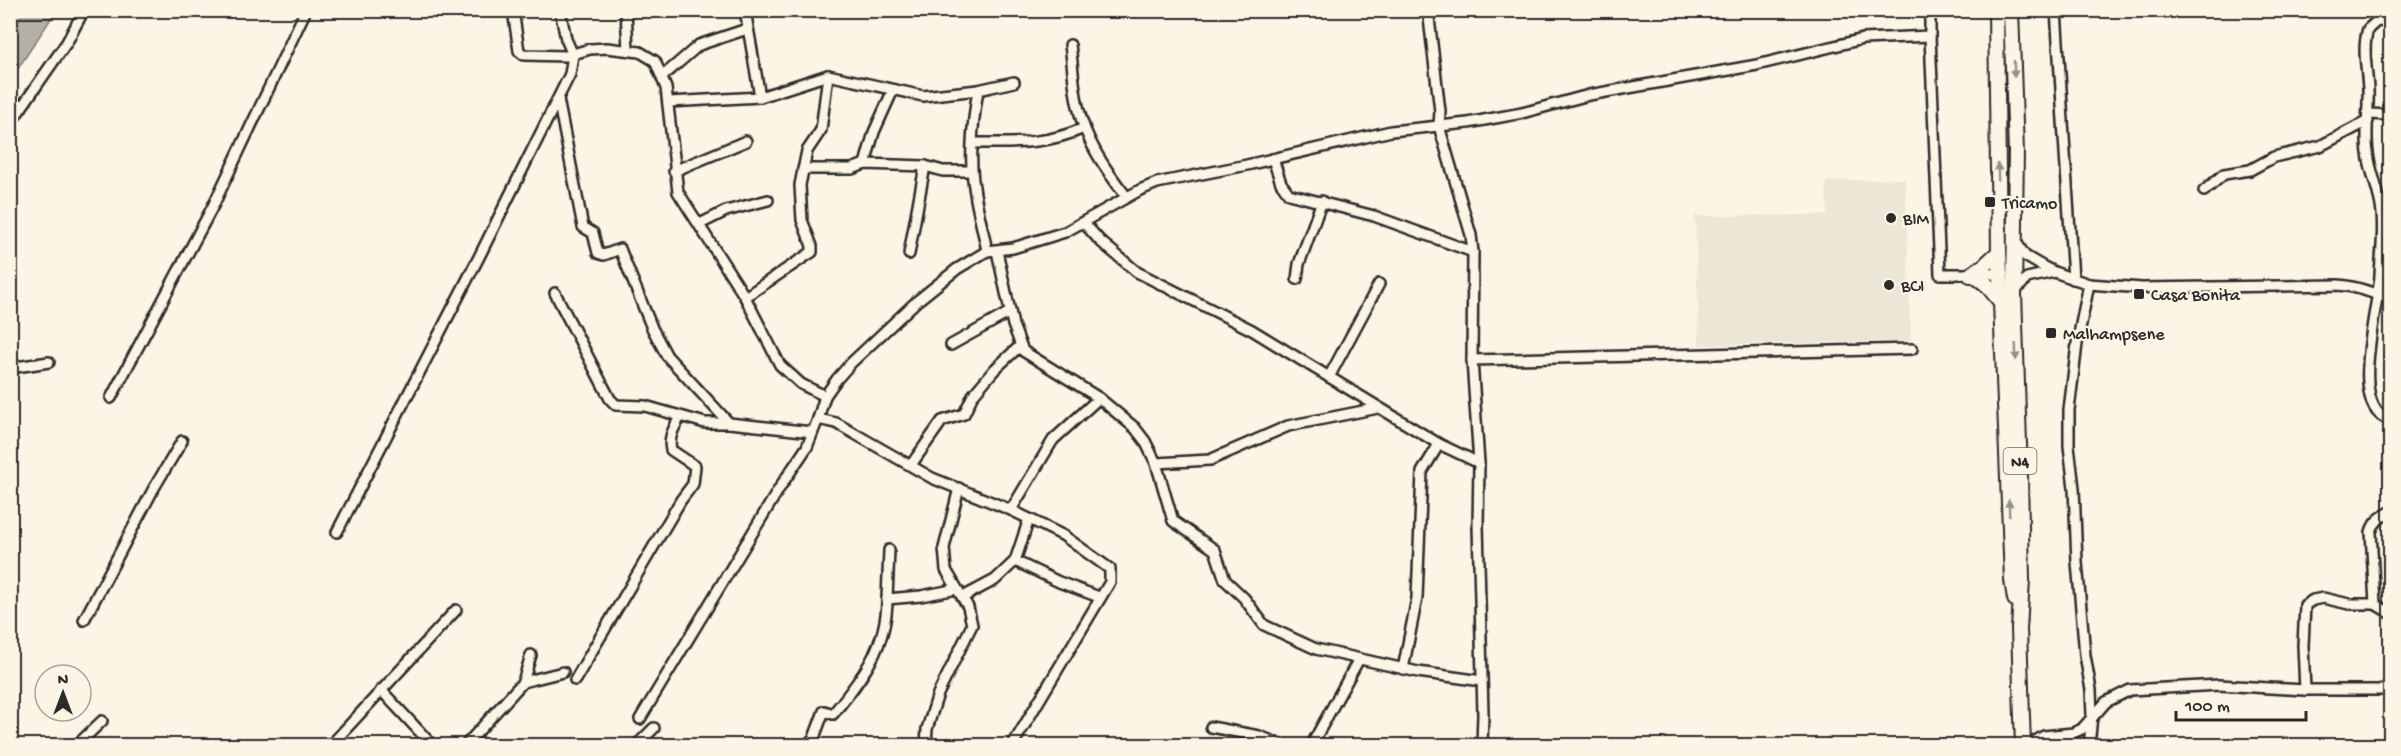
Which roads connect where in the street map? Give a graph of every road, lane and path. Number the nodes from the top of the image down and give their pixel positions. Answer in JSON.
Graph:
{"nodes":[{"id":1,"x":84,"y":10,"type":"edge"},
{"id":2,"x":306,"y":10,"type":"edge"},
{"id":3,"x":513,"y":10,"type":"edge"},
{"id":4,"x":560,"y":10,"type":"edge"},
{"id":5,"x":626,"y":10,"type":"edge"},
{"id":6,"x":745,"y":10,"type":"edge"},
{"id":7,"x":1428,"y":10,"type":"edge"},
{"id":8,"x":1930,"y":10,"type":"edge"},
{"id":9,"x":1996,"y":10,"type":"edge"},
{"id":10,"x":2011,"y":10,"type":"edge"},
{"id":11,"x":2056,"y":10,"type":"edge"},
{"id":12,"x":2377,"y":10,"type":"edge"},
{"id":13,"x":2377,"y":21,"type":"junction"},
{"id":14,"x":2391,"y":22,"type":"edge"},
{"id":15,"x":747,"y":29,"type":"junction"},
{"id":16,"x":1930,"y":36,"type":"junction"},
{"id":17,"x":1070,"y":45,"type":"dead end"},
{"id":18,"x":628,"y":50,"type":"junction"},
{"id":19,"x":573,"y":55,"type":"junction"},
{"id":20,"x":828,"y":75,"type":"junction"},
{"id":21,"x":663,"y":76,"type":"junction"},
{"id":22,"x":1014,"y":82,"type":"dead end"},
{"id":23,"x":893,"y":90,"type":"junction"},
{"id":24,"x":978,"y":90,"type":"junction"},
{"id":25,"x":760,"y":97,"type":"junction"},
{"id":26,"x":558,"y":99,"type":"junction"},
{"id":27,"x":669,"y":102,"type":"junction"},
{"id":28,"x":2391,"y":115,"type":"edge"},
{"id":29,"x":2368,"y":118,"type":"junction"},
{"id":30,"x":10,"y":124,"type":"edge"},
{"id":31,"x":1439,"y":126,"type":"junction"},
{"id":32,"x":1084,"y":128,"type":"junction"},
{"id":33,"x":746,"y":141,"type":"dead end"},
{"id":34,"x":973,"y":142,"type":"junction"},
{"id":35,"x":1273,"y":159,"type":"junction"},
{"id":36,"x":865,"y":164,"type":"junction"},
{"id":37,"x":925,"y":166,"type":"junction"},
{"id":38,"x":803,"y":169,"type":"junction"},
{"id":39,"x":674,"y":171,"type":"junction"},
{"id":40,"x":972,"y":171,"type":"junction"},
{"id":41,"x":2204,"y":191,"type":"dead end"},
{"id":42,"x":1126,"y":196,"type":"junction"},
{"id":43,"x":768,"y":200,"type":"dead end"},
{"id":44,"x":1322,"y":201,"type":"junction"},
{"id":45,"x":2386,"y":206,"type":"edge"},
{"id":46,"x":1084,"y":223,"type":"junction"},
{"id":47,"x":700,"y":224,"type":"junction"},
{"id":48,"x":2015,"y":242,"type":"junction"},
{"id":49,"x":987,"y":251,"type":"junction"},
{"id":50,"x":998,"y":251,"type":"junction"},
{"id":51,"x":1473,"y":252,"type":"junction"},
{"id":52,"x":1999,"y":252,"type":"junction"},
{"id":53,"x":909,"y":254,"type":"dead end"},
{"id":54,"x":2054,"y":272,"type":"junction"},
{"id":55,"x":2000,"y":274,"type":"junction"},
{"id":56,"x":2015,"y":274,"type":"junction"},
{"id":57,"x":1972,"y":275,"type":"junction"},
{"id":58,"x":1297,"y":279,"type":"dead end"},
{"id":59,"x":2073,"y":279,"type":"junction"},
{"id":60,"x":1379,"y":284,"type":"dead end"},
{"id":61,"x":2089,"y":284,"type":"junction"},
{"id":62,"x":555,"y":293,"type":"dead end"},
{"id":63,"x":2014,"y":293,"type":"junction"},
{"id":64,"x":2378,"y":296,"type":"junction"},
{"id":65,"x":745,"y":297,"type":"junction"},
{"id":66,"x":2391,"y":298,"type":"edge"},
{"id":67,"x":2001,"y":302,"type":"junction"},
{"id":68,"x":1010,"y":312,"type":"junction"},
{"id":69,"x":951,"y":345,"type":"dead end"},
{"id":70,"x":1021,"y":345,"type":"junction"},
{"id":71,"x":1912,"y":350,"type":"dead end"},
{"id":72,"x":1472,"y":360,"type":"junction"},
{"id":73,"x":49,"y":362,"type":"dead end"},
{"id":74,"x":10,"y":368,"type":"edge"},
{"id":75,"x":1329,"y":377,"type":"junction"},
{"id":76,"x":825,"y":396,"type":"junction"},
{"id":77,"x":111,"y":398,"type":"dead end"},
{"id":78,"x":1099,"y":398,"type":"junction"},
{"id":79,"x":1378,"y":408,"type":"junction"},
{"id":80,"x":680,"y":417,"type":"junction"},
{"id":81,"x":818,"y":419,"type":"junction"},
{"id":82,"x":2391,"y":420,"type":"edge"},
{"id":83,"x":729,"y":423,"type":"junction"},
{"id":84,"x":812,"y":432,"type":"junction"},
{"id":85,"x":182,"y":441,"type":"dead end"},
{"id":86,"x":1438,"y":444,"type":"junction"},
{"id":87,"x":1156,"y":463,"type":"junction"},
{"id":88,"x":1479,"y":463,"type":"junction"},
{"id":89,"x":910,"y":465,"type":"junction"},
{"id":90,"x":959,"y":488,"type":"junction"},
{"id":91,"x":1011,"y":510,"type":"junction"},
{"id":92,"x":2391,"y":512,"type":"edge"},
{"id":93,"x":1029,"y":519,"type":"junction"},
{"id":94,"x":337,"y":532,"type":"dead end"},
{"id":95,"x":890,"y":550,"type":"dead end"},
{"id":96,"x":1015,"y":561,"type":"junction"},
{"id":97,"x":960,"y":593,"type":"junction"},
{"id":98,"x":1099,"y":597,"type":"junction"},
{"id":99,"x":887,"y":599,"type":"junction"},
{"id":100,"x":2375,"y":604,"type":"junction"},
{"id":101,"x":456,"y":610,"type":"dead end"},
{"id":102,"x":2391,"y":613,"type":"edge"},
{"id":103,"x":84,"y":620,"type":"dead end"},
{"id":104,"x":2019,"y":629,"type":"junction"},
{"id":105,"x":531,"y":655,"type":"dead end"},
{"id":106,"x":1359,"y":659,"type":"junction"},
{"id":107,"x":1403,"y":669,"type":"junction"},
{"id":108,"x":562,"y":672,"type":"dead end"},
{"id":109,"x":575,"y":680,"type":"dead end"},
{"id":110,"x":1482,"y":681,"type":"junction"},
{"id":111,"x":523,"y":682,"type":"junction"},
{"id":112,"x":381,"y":690,"type":"junction"},
{"id":113,"x":2305,"y":690,"type":"junction"},
{"id":114,"x":2391,"y":690,"type":"edge"},
{"id":115,"x":2092,"y":716,"type":"junction"},
{"id":116,"x":640,"y":719,"type":"dead end"},
{"id":117,"x":102,"y":721,"type":"dead end"},
{"id":118,"x":1211,"y":727,"type":"dead end"},
{"id":119,"x":654,"y":728,"type":"dead end"},
{"id":120,"x":76,"y":746,"type":"edge"},
{"id":121,"x":330,"y":746,"type":"edge"},
{"id":122,"x":433,"y":746,"type":"edge"},
{"id":123,"x":465,"y":746,"type":"edge"},
{"id":124,"x":636,"y":746,"type":"edge"},
{"id":125,"x":806,"y":746,"type":"edge"},
{"id":126,"x":926,"y":746,"type":"edge"},
{"id":127,"x":1012,"y":746,"type":"edge"},
{"id":128,"x":1285,"y":746,"type":"edge"},
{"id":129,"x":1311,"y":746,"type":"edge"},
{"id":130,"x":1482,"y":746,"type":"edge"},
{"id":131,"x":2025,"y":746,"type":"edge"},
{"id":132,"x":2089,"y":746,"type":"edge"}],
"edges":[{"from":1,"to":30,"type":"street"},
{"from":2,"to":77,"type":"street"},
{"from":3,"to":19,"type":"street"},
{"from":4,"to":19,"type":"street"},
{"from":5,"to":18,"type":"street"},
{"from":6,"to":15,"type":"street"},
{"from":7,"to":31,"type":"street"},
{"from":8,"to":16,"type":"street"},
{"from":52,"to":9,"type":"highway","number":"N4","one_way":true},
{"from":10,"to":48,"type":"highway","number":"N4","one_way":true},
{"from":11,"to":59,"type":"street"},
{"from":12,"to":13,"type":"street"},
{"from":13,"to":14,"type":"street"},
{"from":13,"to":29,"type":"street"},
{"from":15,"to":21,"type":"street"},
{"from":15,"to":25,"type":"street"},
{"from":16,"to":31,"type":"street"},
{"from":16,"to":57,"type":"street"},
{"from":17,"to":32,"type":"street"},
{"from":18,"to":19,"type":"street"},
{"from":18,"to":21,"type":"street"},
{"from":19,"to":26,"type":"street"},
{"from":20,"to":23,"type":"street"},
{"from":20,"to":25,"type":"street"},
{"from":20,"to":38,"type":"street"},
{"from":21,"to":27,"type":"street"},
{"from":22,"to":24,"type":"street"},
{"from":23,"to":24,"type":"street"},
{"from":23,"to":36,"type":"street"},
{"from":24,"to":34,"type":"street"},
{"from":25,"to":27,"type":"street"},
{"from":26,"to":83,"type":"street"},
{"from":26,"to":94,"type":"street"},
{"from":27,"to":39,"type":"street"},
{"from":28,"to":29,"type":"street"},
{"from":29,"to":41,"type":"street"},
{"from":29,"to":45,"type":"street"},
{"from":31,"to":35,"type":"street"},
{"from":31,"to":51,"type":"street"},
{"from":32,"to":34,"type":"street"},
{"from":32,"to":42,"type":"street"},
{"from":33,"to":39,"type":"street"},
{"from":34,"to":40,"type":"street"},
{"from":35,"to":42,"type":"street"},
{"from":35,"to":44,"type":"street"},
{"from":36,"to":37,"type":"street"},
{"from":36,"to":38,"type":"street"},
{"from":37,"to":40,"type":"street"},
{"from":37,"to":53,"type":"street"},
{"from":38,"to":65,"type":"street"},
{"from":39,"to":47,"type":"street"},
{"from":40,"to":49,"type":"street"},
{"from":42,"to":46,"type":"street"},
{"from":43,"to":47,"type":"street"},
{"from":44,"to":51,"type":"street"},
{"from":44,"to":58,"type":"street"},
{"from":45,"to":64,"type":"street"},
{"from":46,"to":50,"type":"street"},
{"from":46,"to":75,"type":"street"},
{"from":47,"to":65,"type":"street"},
{"from":48,"to":54,"type":"street"},
{"from":48,"to":56,"type":"highway","number":"N4"},
{"from":49,"to":50,"type":"street"},
{"from":49,"to":76,"type":"street"},
{"from":50,"to":68,"type":"street"},
{"from":51,"to":72,"type":"street"},
{"from":52,"to":55,"type":"highway","number":"N4"},
{"from":52,"to":57,"type":"highway"},
{"from":54,"to":59,"type":"street"},
{"from":54,"to":63,"type":"street"},
{"from":55,"to":56,"type":"street"},
{"from":55,"to":57,"type":"street"},
{"from":55,"to":67,"type":"highway","number":"N4"},
{"from":56,"to":63,"type":"highway","number":"N4"},
{"from":57,"to":67,"type":"highway"},
{"from":59,"to":61,"type":"street"},
{"from":60,"to":75,"type":"street"},
{"from":61,"to":64,"type":"street"},
{"from":61,"to":115,"type":"street"},
{"from":62,"to":80,"type":"street"},
{"from":63,"to":104,"type":"highway","number":"N4","one_way":true},
{"from":64,"to":66,"type":"street"},
{"from":64,"to":82,"type":"street"},
{"from":65,"to":76,"type":"street"},
{"from":104,"to":67,"type":"highway","number":"N4","one_way":true},
{"from":68,"to":69,"type":"street"},
{"from":68,"to":70,"type":"street"},
{"from":70,"to":78,"type":"street"},
{"from":70,"to":89,"type":"street"},
{"from":71,"to":72,"type":"street"},
{"from":72,"to":88,"type":"street"},
{"from":73,"to":74,"type":"street"},
{"from":75,"to":79,"type":"street"},
{"from":76,"to":81,"type":"street"},
{"from":78,"to":87,"type":"street"},
{"from":78,"to":91,"type":"street"},
{"from":79,"to":86,"type":"street"},
{"from":79,"to":87,"type":"street"},
{"from":80,"to":83,"type":"street"},
{"from":80,"to":109,"type":"street"},
{"from":81,"to":84,"type":"street"},
{"from":81,"to":89,"type":"street"},
{"from":83,"to":84,"type":"street"},
{"from":84,"to":116,"type":"street"},
{"from":85,"to":103,"type":"street"},
{"from":86,"to":88,"type":"street"},
{"from":86,"to":107,"type":"street"},
{"from":87,"to":106,"type":"street"},
{"from":88,"to":110,"type":"street"},
{"from":89,"to":90,"type":"street"},
{"from":90,"to":91,"type":"street"},
{"from":90,"to":97,"type":"street"},
{"from":91,"to":93,"type":"street"},
{"from":92,"to":100,"type":"street"},
{"from":93,"to":96,"type":"street"},
{"from":93,"to":98,"type":"street"},
{"from":95,"to":99,"type":"street"},
{"from":96,"to":97,"type":"street"},
{"from":96,"to":98,"type":"street"},
{"from":97,"to":99,"type":"street"},
{"from":97,"to":126,"type":"street"},
{"from":98,"to":127,"type":"street"},
{"from":99,"to":125,"type":"street"},
{"from":100,"to":102,"type":"street"},
{"from":100,"to":113,"type":"street"},
{"from":101,"to":112,"type":"street"},
{"from":104,"to":131,"type":"highway","number":"N4"},
{"from":105,"to":111,"type":"street"},
{"from":106,"to":107,"type":"street"},
{"from":106,"to":129,"type":"street"},
{"from":107,"to":110,"type":"street"},
{"from":108,"to":111,"type":"street"},
{"from":110,"to":130,"type":"street"},
{"from":111,"to":123,"type":"street"},
{"from":112,"to":121,"type":"street"},
{"from":112,"to":122,"type":"street"},
{"from":113,"to":114,"type":"street"},
{"from":113,"to":115,"type":"street"},
{"from":115,"to":131,"type":"street"},
{"from":115,"to":132,"type":"street"},
{"from":117,"to":120,"type":"street"},
{"from":118,"to":128,"type":"street"},
{"from":119,"to":124,"type":"street"}]}
